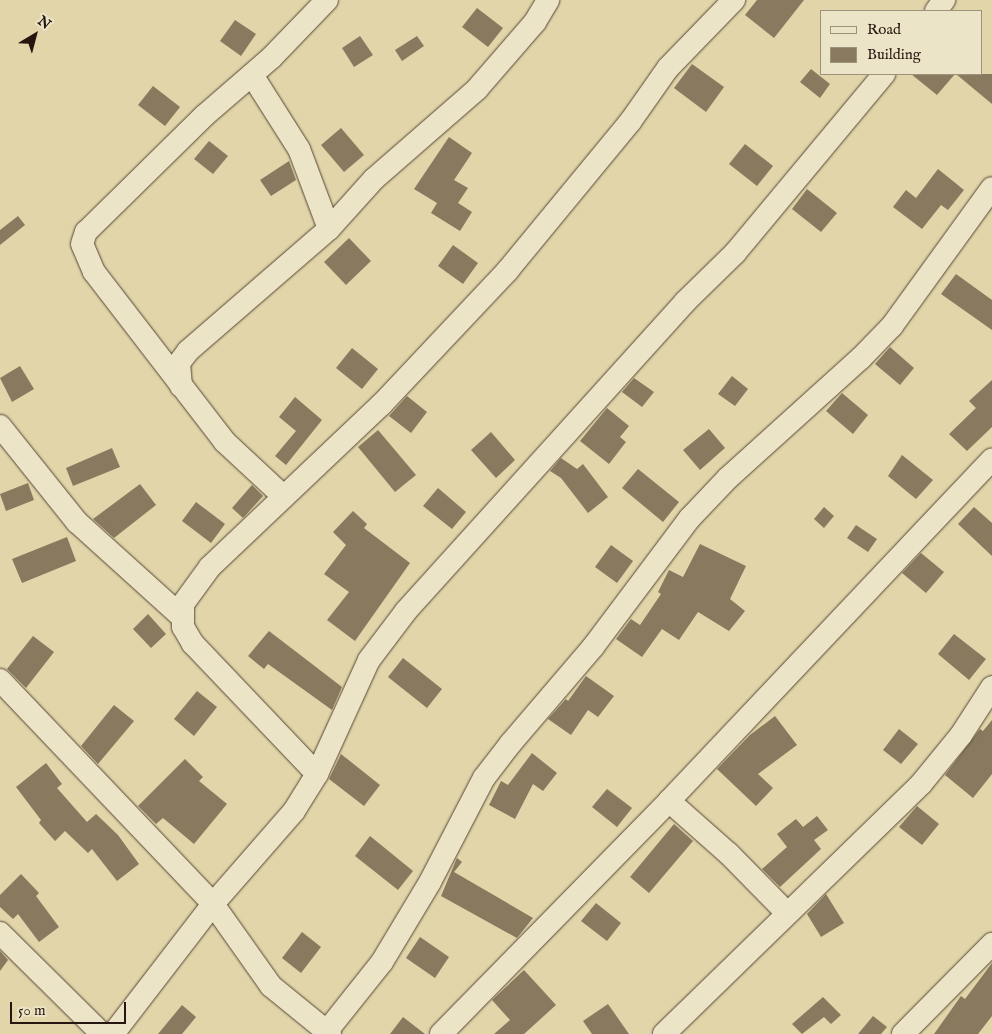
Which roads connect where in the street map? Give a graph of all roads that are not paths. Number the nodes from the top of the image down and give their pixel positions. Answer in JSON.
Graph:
{"nodes":[{"id":1,"x":327,"y":0,"type":"edge"},
{"id":2,"x":548,"y":0,"type":"edge"},
{"id":3,"x":734,"y":0,"type":"edge"},
{"id":4,"x":252,"y":75,"type":"dead end"},
{"id":5,"x":883,"y":75,"type":"edge"},
{"id":6,"x":992,"y":188,"type":"edge"},
{"id":7,"x":329,"y":230,"type":"junction"},
{"id":8,"x":181,"y":386,"type":"junction"},
{"id":9,"x":0,"y":426,"type":"edge"},
{"id":10,"x":992,"y":459,"type":"edge"},
{"id":11,"x":282,"y":496,"type":"junction"},
{"id":12,"x":181,"y":616,"type":"junction"},
{"id":13,"x":0,"y":680,"type":"edge"},
{"id":14,"x":992,"y":687,"type":"edge"},
{"id":15,"x":317,"y":774,"type":"junction"},
{"id":16,"x":669,"y":802,"type":"junction"},
{"id":17,"x":213,"y":904,"type":"junction"},
{"id":18,"x":786,"y":912,"type":"junction"},
{"id":19,"x":0,"y":933,"type":"edge"},
{"id":20,"x":992,"y":944,"type":"edge"},
{"id":21,"x":328,"y":1032,"type":"edge"},
{"id":22,"x":102,"y":1034,"type":"edge"},
{"id":23,"x":114,"y":1034,"type":"edge"},
{"id":24,"x":442,"y":1034,"type":"edge"},
{"id":25,"x":664,"y":1034,"type":"edge"},
{"id":26,"x":903,"y":1034,"type":"edge"}],
"edges":[{"from":1,"to":8,"type":"street"},
{"from":2,"to":7,"type":"street"},
{"from":3,"to":11,"type":"street"},
{"from":4,"to":7,"type":"street"},
{"from":5,"to":15,"type":"street"},
{"from":6,"to":21,"type":"street"},
{"from":7,"to":8,"type":"street"},
{"from":8,"to":11,"type":"street"},
{"from":9,"to":12,"type":"street"},
{"from":10,"to":16,"type":"street"},
{"from":11,"to":12,"type":"street"},
{"from":12,"to":15,"type":"street"},
{"from":13,"to":17,"type":"street"},
{"from":14,"to":18,"type":"street"},
{"from":15,"to":17,"type":"street"},
{"from":16,"to":18,"type":"street"},
{"from":16,"to":24,"type":"street"},
{"from":17,"to":21,"type":"street"},
{"from":17,"to":23,"type":"street"},
{"from":18,"to":25,"type":"street"},
{"from":19,"to":22,"type":"street"},
{"from":20,"to":26,"type":"street"}]}
